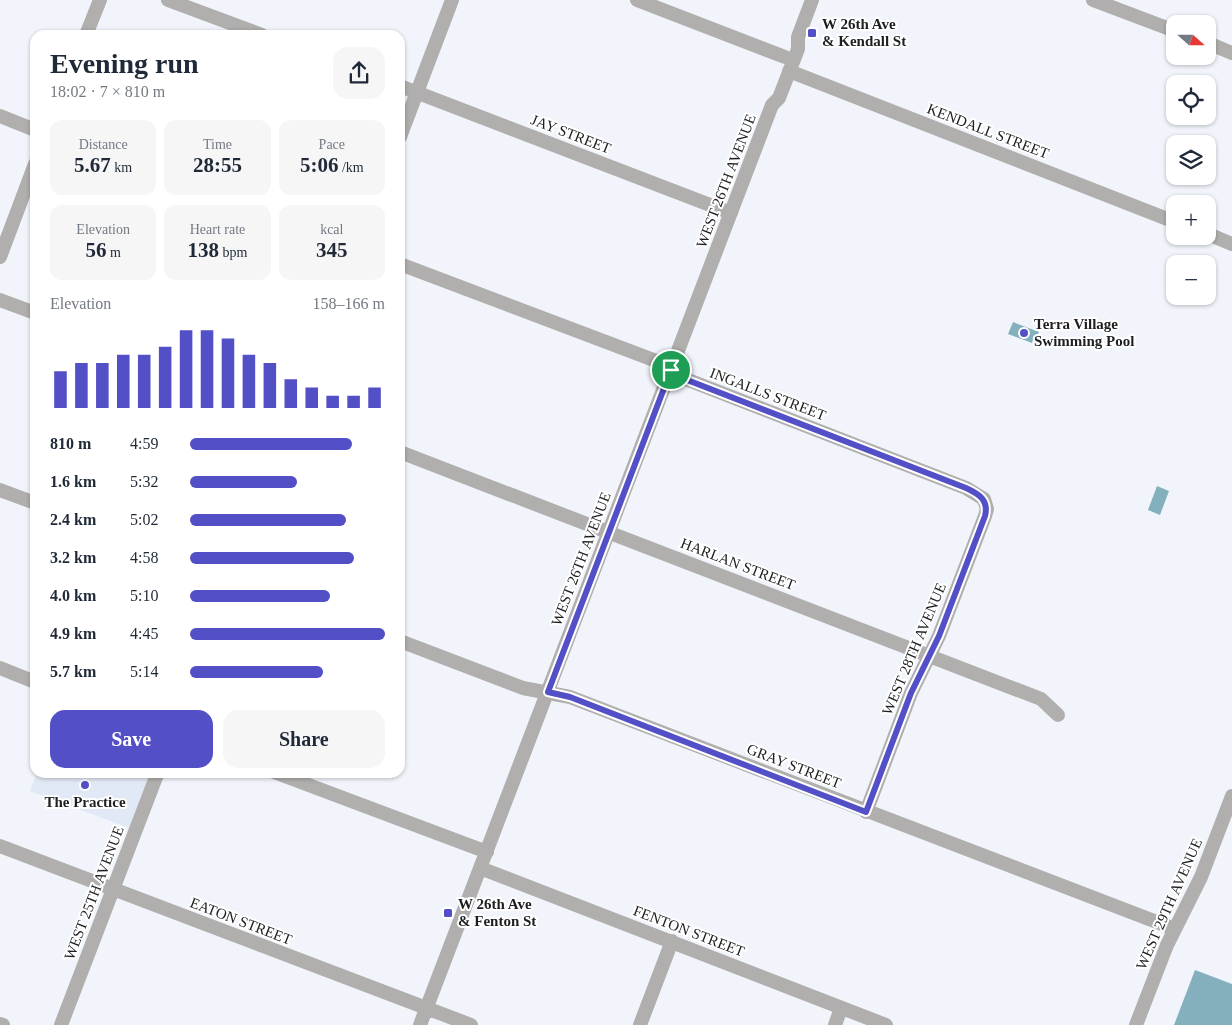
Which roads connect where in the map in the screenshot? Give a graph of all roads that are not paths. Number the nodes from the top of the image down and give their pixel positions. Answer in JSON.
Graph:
{"nodes":[{"id":1,"x":100,"y":0,"type":"edge"},
{"id":2,"x":168,"y":0,"type":"edge"},
{"id":3,"x":452,"y":0,"type":"edge"},
{"id":4,"x":637,"y":0,"type":"edge"},
{"id":5,"x":812,"y":0,"type":"edge"},
{"id":6,"x":1093,"y":0,"type":"edge"},
{"id":7,"x":1166,"y":28,"type":"edge"},
{"id":8,"x":88,"y":30,"type":"edge"},
{"id":9,"x":249,"y":30,"type":"edge"},
{"id":10,"x":798,"y":37,"type":"junction"},
{"id":11,"x":1216,"y":46,"type":"edge"},
{"id":12,"x":1232,"y":53,"type":"edge"},
{"id":13,"x":785,"y":57,"type":"junction"},
{"id":14,"x":789,"y":71,"type":"junction"},
{"id":15,"x":405,"y":88,"type":"edge"},
{"id":16,"x":417,"y":92,"type":"junction"},
{"id":17,"x":772,"y":105,"type":"junction"},
{"id":18,"x":0,"y":116,"type":"edge"},
{"id":19,"x":405,"y":124,"type":"edge"},
{"id":20,"x":30,"y":128,"type":"edge"},
{"id":21,"x":30,"y":177,"type":"edge"},
{"id":22,"x":731,"y":213,"type":"junction"},
{"id":23,"x":1166,"y":218,"type":"edge"},
{"id":24,"x":1216,"y":237,"type":"edge"},
{"id":25,"x":1232,"y":244,"type":"edge"},
{"id":26,"x":0,"y":257,"type":"edge"},
{"id":27,"x":405,"y":266,"type":"edge"},
{"id":28,"x":0,"y":300,"type":"edge"},
{"id":29,"x":30,"y":311,"type":"edge"},
{"id":30,"x":671,"y":370,"type":"junction"},
{"id":31,"x":405,"y":454,"type":"edge"},
{"id":32,"x":0,"y":490,"type":"edge"},
{"id":33,"x":984,"y":499,"type":"joint"},
{"id":34,"x":30,"y":501,"type":"edge"},
{"id":35,"x":609,"y":532,"type":"junction"},
{"id":36,"x":405,"y":643,"type":"edge"},
{"id":37,"x":929,"y":655,"type":"junction"},
{"id":38,"x":0,"y":668,"type":"edge"},
{"id":39,"x":30,"y":680,"type":"edge"},
{"id":40,"x":548,"y":692,"type":"junction"},
{"id":41,"x":1058,"y":716,"type":"dead end"},
{"id":42,"x":156,"y":778,"type":"edge"},
{"id":43,"x":290,"y":778,"type":"edge"},
{"id":44,"x":1232,"y":796,"type":"edge"},
{"id":45,"x":866,"y":812,"type":"junction"},
{"id":46,"x":0,"y":846,"type":"edge"},
{"id":47,"x":486,"y":852,"type":"junction"},
{"id":48,"x":480,"y":868,"type":"junction"},
{"id":49,"x":113,"y":890,"type":"junction"},
{"id":50,"x":1175,"y":929,"type":"junction"},
{"id":51,"x":672,"y":941,"type":"junction"},
{"id":52,"x":427,"y":1008,"type":"junction"},
{"id":53,"x":841,"y":1008,"type":"junction"},
{"id":54,"x":61,"y":1025,"type":"edge"},
{"id":55,"x":420,"y":1025,"type":"edge"},
{"id":56,"x":471,"y":1025,"type":"edge"},
{"id":57,"x":640,"y":1025,"type":"edge"},
{"id":58,"x":835,"y":1025,"type":"edge"},
{"id":59,"x":886,"y":1025,"type":"edge"},
{"id":60,"x":1136,"y":1025,"type":"edge"}],
"edges":[{"from":1,"to":8,"type":"street"},
{"from":2,"to":9,"type":"street"},
{"from":3,"to":16,"type":"street"},
{"from":4,"to":13,"type":"street"},
{"from":5,"to":10,"type":"street","name":"WEST 26TH AVENUE"},
{"from":6,"to":7,"type":"street"},
{"from":10,"to":13,"type":"street","name":"WEST 26TH AVENUE"},
{"from":10,"to":14,"type":"street","name":"WEST 26TH AVENUE"},
{"from":11,"to":12,"type":"street"},
{"from":13,"to":17,"type":"street","name":"WEST 26TH AVENUE"},
{"from":14,"to":17,"type":"street","name":"WEST 26TH AVENUE"},
{"from":14,"to":23,"type":"street","name":"KENDALL STREET"},
{"from":15,"to":16,"type":"street","name":"JAY STREET"},
{"from":16,"to":19,"type":"street"},
{"from":16,"to":22,"type":"street","name":"JAY STREET"},
{"from":17,"to":22,"type":"street","name":"WEST 26TH AVENUE"},
{"from":18,"to":20,"type":"street"},
{"from":21,"to":26,"type":"street"},
{"from":22,"to":30,"type":"street","name":"WEST 26TH AVENUE"},
{"from":24,"to":25,"type":"street"},
{"from":27,"to":30,"type":"street","name":"INGALLS STREET"},
{"from":28,"to":29,"type":"street"},
{"from":30,"to":33,"type":"street","name":"INGALLS STREET"},
{"from":30,"to":35,"type":"street","name":"WEST 26TH AVENUE"},
{"from":31,"to":35,"type":"street","name":"HARLAN STREET"},
{"from":32,"to":34,"type":"street"},
{"from":33,"to":37,"type":"street","name":"WEST 28TH AVENUE"},
{"from":35,"to":37,"type":"street","name":"HARLAN STREET"},
{"from":35,"to":40,"type":"street","name":"WEST 26TH AVENUE"},
{"from":36,"to":40,"type":"street","name":"GRAY STREET"},
{"from":37,"to":41,"type":"street","name":"HARLAN STREET"},
{"from":37,"to":45,"type":"street","name":"WEST 28TH AVENUE"},
{"from":38,"to":39,"type":"street"},
{"from":40,"to":45,"type":"street","name":"GRAY STREET"},
{"from":40,"to":47,"type":"street","name":"WEST 26TH AVENUE"},
{"from":42,"to":49,"type":"street","name":"WEST 25TH AVENUE"},
{"from":43,"to":47,"type":"street"},
{"from":44,"to":50,"type":"street","name":"WEST 29TH AVENUE"},
{"from":45,"to":50,"type":"street","name":"GRAY STREET"},
{"from":46,"to":49,"type":"street","name":"EATON STREET"},
{"from":47,"to":48,"type":"street","name":"WEST 26TH AVENUE"},
{"from":48,"to":51,"type":"street","name":"FENTON STREET"},
{"from":48,"to":52,"type":"street","name":"WEST 26TH AVENUE"},
{"from":49,"to":52,"type":"street","name":"EATON STREET"},
{"from":49,"to":54,"type":"street","name":"WEST 25TH AVENUE"},
{"from":50,"to":60,"type":"street","name":"WEST 29TH AVENUE"},
{"from":51,"to":53,"type":"street","name":"FENTON STREET"},
{"from":51,"to":57,"type":"street"},
{"from":52,"to":55,"type":"street","name":"WEST 26TH AVENUE"},
{"from":52,"to":56,"type":"street","name":"EATON STREET"},
{"from":53,"to":58,"type":"street"},
{"from":53,"to":59,"type":"street","name":"FENTON STREET"}]}
